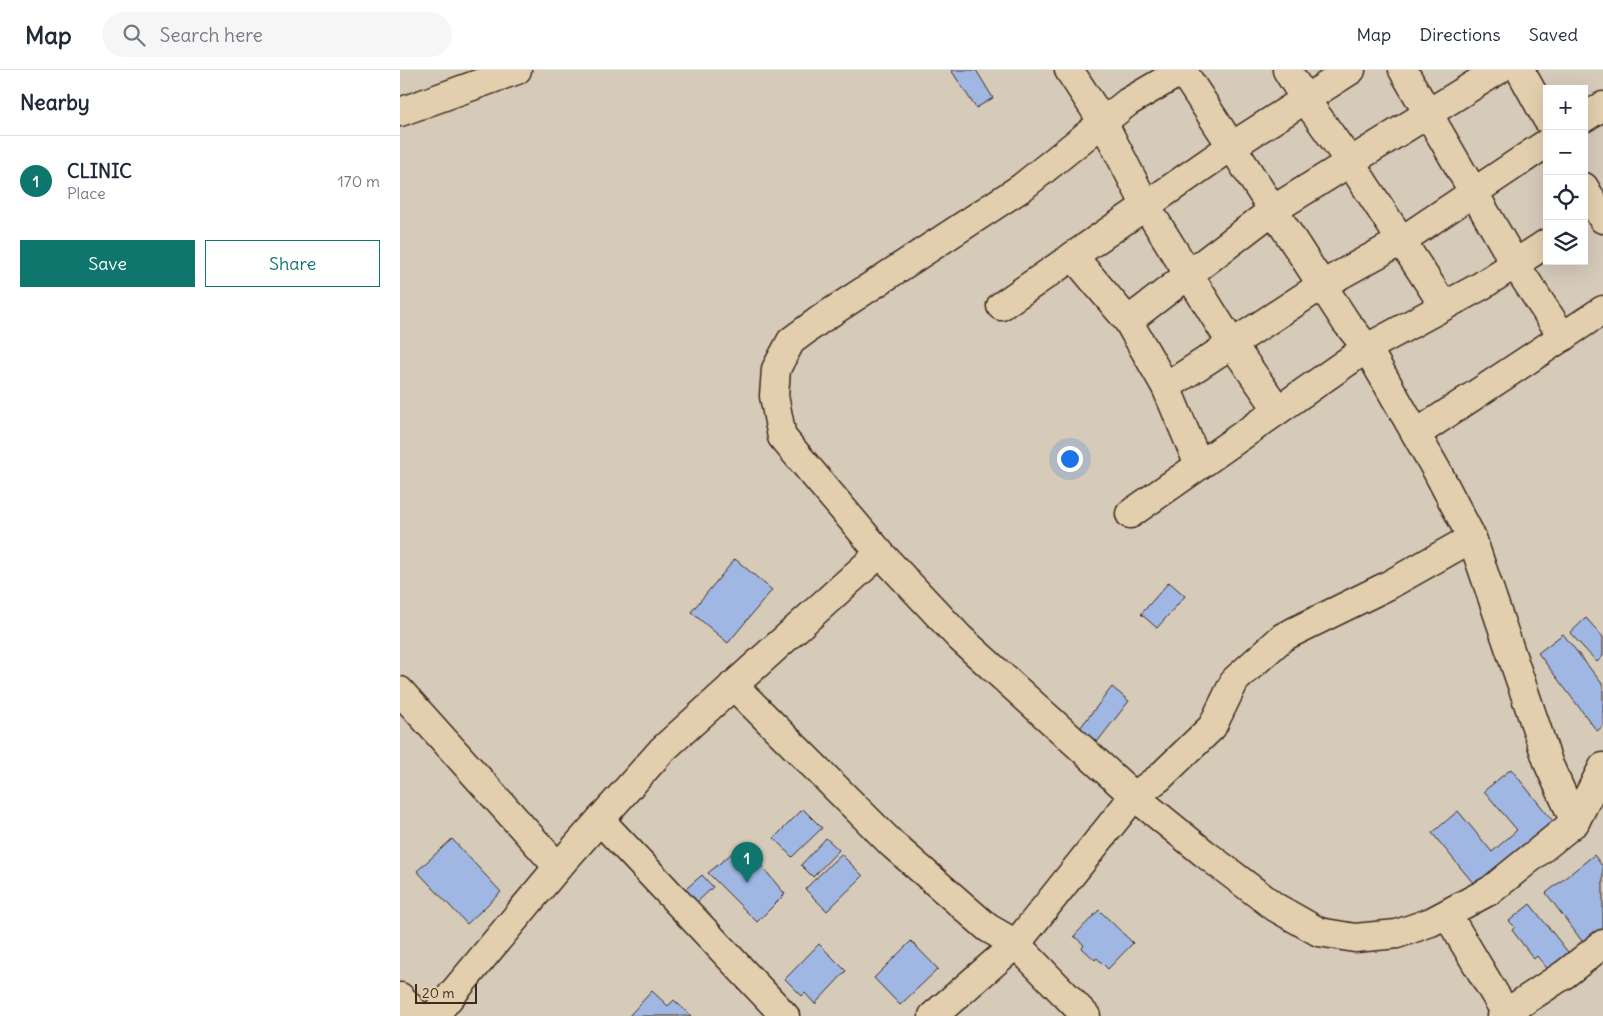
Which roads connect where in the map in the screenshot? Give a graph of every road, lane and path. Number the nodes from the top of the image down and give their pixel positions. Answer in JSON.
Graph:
{"nodes":[{"id":1,"x":517,"y":70,"type":"edge"},
{"id":2,"x":1069,"y":70,"type":"edge"},
{"id":3,"x":1182,"y":70,"type":"edge"},
{"id":4,"x":1287,"y":70,"type":"edge"},
{"id":5,"x":1351,"y":70,"type":"edge"},
{"id":6,"x":1403,"y":70,"type":"edge"},
{"id":7,"x":1498,"y":70,"type":"edge"},
{"id":8,"x":1520,"y":70,"type":"edge"},
{"id":9,"x":1305,"y":99,"type":"junction"},
{"id":10,"x":1603,"y":106,"type":"edge"},
{"id":11,"x":400,"y":112,"type":"edge"},
{"id":12,"x":1543,"y":112,"type":"edge"},
{"id":13,"x":1429,"y":114,"type":"junction"},
{"id":14,"x":1588,"y":115,"type":"edge"},
{"id":15,"x":1103,"y":122,"type":"junction"},
{"id":16,"x":1232,"y":146,"type":"junction"},
{"id":17,"x":1543,"y":146,"type":"edge"},
{"id":18,"x":1350,"y":162,"type":"junction"},
{"id":19,"x":1473,"y":192,"type":"junction"},
{"id":20,"x":1146,"y":206,"type":"junction"},
{"id":21,"x":1273,"y":210,"type":"junction"},
{"id":22,"x":1401,"y":240,"type":"junction"},
{"id":23,"x":1543,"y":246,"type":"edge"},
{"id":24,"x":1073,"y":256,"type":"junction"},
{"id":25,"x":1515,"y":264,"type":"junction"},
{"id":26,"x":1189,"y":274,"type":"junction"},
{"id":27,"x":1322,"y":286,"type":"junction"},
{"id":28,"x":1001,"y":306,"type":"dead end"},
{"id":29,"x":1444,"y":306,"type":"junction"},
{"id":30,"x":1603,"y":310,"type":"edge"},
{"id":31,"x":1128,"y":321,"type":"junction"},
{"id":32,"x":1563,"y":337,"type":"junction"},
{"id":33,"x":1232,"y":344,"type":"junction"},
{"id":34,"x":1367,"y":348,"type":"junction"},
{"id":35,"x":1166,"y":387,"type":"junction"},
{"id":36,"x":1278,"y":410,"type":"junction"},
{"id":37,"x":1416,"y":434,"type":"junction"},
{"id":38,"x":1199,"y":466,"type":"junction"},
{"id":39,"x":1130,"y":514,"type":"dead end"},
{"id":40,"x":1472,"y":538,"type":"junction"},
{"id":41,"x":880,"y":553,"type":"junction"},
{"id":42,"x":734,"y":685,"type":"junction"},
{"id":43,"x":400,"y":691,"type":"edge"},
{"id":44,"x":1603,"y":767,"type":"edge"},
{"id":45,"x":1134,"y":796,"type":"junction"},
{"id":46,"x":600,"y":820,"type":"junction"},
{"id":47,"x":1575,"y":822,"type":"junction"},
{"id":48,"x":558,"y":867,"type":"junction"},
{"id":49,"x":1446,"y":914,"type":"junction"},
{"id":50,"x":1016,"y":944,"type":"junction"},
{"id":51,"x":1603,"y":944,"type":"edge"},
{"id":52,"x":400,"y":997,"type":"edge"},
{"id":53,"x":1506,"y":1015,"type":"edge"},
{"id":54,"x":418,"y":1016,"type":"edge"},
{"id":55,"x":434,"y":1016,"type":"edge"},
{"id":56,"x":785,"y":1016,"type":"edge"},
{"id":57,"x":933,"y":1016,"type":"edge"},
{"id":58,"x":1086,"y":1016,"type":"edge"}],
"edges":[{"from":1,"to":11,"type":"street"},
{"from":2,"to":15,"type":"street"},
{"from":3,"to":15,"type":"street"},
{"from":3,"to":16,"type":"street"},
{"from":4,"to":9,"type":"street"},
{"from":5,"to":9,"type":"street"},
{"from":6,"to":13,"type":"street"},
{"from":7,"to":13,"type":"street"},
{"from":8,"to":12,"type":"street"},
{"from":9,"to":16,"type":"street"},
{"from":9,"to":18,"type":"street"},
{"from":10,"to":14,"type":"street"},
{"from":13,"to":18,"type":"street"},
{"from":13,"to":19,"type":"street"},
{"from":15,"to":20,"type":"street"},
{"from":15,"to":41,"type":"street"},
{"from":16,"to":20,"type":"street"},
{"from":16,"to":21,"type":"street"},
{"from":17,"to":19,"type":"street"},
{"from":18,"to":21,"type":"street"},
{"from":18,"to":22,"type":"street"},
{"from":19,"to":22,"type":"street"},
{"from":19,"to":25,"type":"street"},
{"from":20,"to":24,"type":"street"},
{"from":20,"to":26,"type":"street"},
{"from":21,"to":26,"type":"street"},
{"from":21,"to":27,"type":"street"},
{"from":22,"to":27,"type":"street"},
{"from":22,"to":29,"type":"street"},
{"from":23,"to":25,"type":"street"},
{"from":24,"to":28,"type":"street"},
{"from":24,"to":31,"type":"street"},
{"from":25,"to":29,"type":"street"},
{"from":25,"to":32,"type":"street"},
{"from":26,"to":31,"type":"street"},
{"from":26,"to":33,"type":"street"},
{"from":27,"to":33,"type":"street"},
{"from":27,"to":34,"type":"street"},
{"from":29,"to":34,"type":"street"},
{"from":30,"to":32,"type":"street"},
{"from":31,"to":35,"type":"street"},
{"from":32,"to":37,"type":"street"},
{"from":33,"to":35,"type":"street"},
{"from":33,"to":36,"type":"street"},
{"from":34,"to":36,"type":"street"},
{"from":34,"to":37,"type":"street"},
{"from":35,"to":38,"type":"street"},
{"from":36,"to":38,"type":"street"},
{"from":37,"to":40,"type":"street"},
{"from":38,"to":39,"type":"street"},
{"from":40,"to":45,"type":"street"},
{"from":40,"to":47,"type":"street"},
{"from":41,"to":42,"type":"street"},
{"from":41,"to":45,"type":"street"},
{"from":42,"to":46,"type":"street"},
{"from":42,"to":50,"type":"street"},
{"from":43,"to":48,"type":"street"},
{"from":44,"to":47,"type":"street"},
{"from":45,"to":49,"type":"street"},
{"from":45,"to":50,"type":"street"},
{"from":46,"to":48,"type":"street"},
{"from":46,"to":56,"type":"street"},
{"from":47,"to":49,"type":"street"},
{"from":48,"to":55,"type":"street"},
{"from":49,"to":53,"type":"street"},
{"from":50,"to":57,"type":"street"},
{"from":50,"to":58,"type":"street"},
{"from":51,"to":53,"type":"street"},
{"from":52,"to":54,"type":"street"}]}
